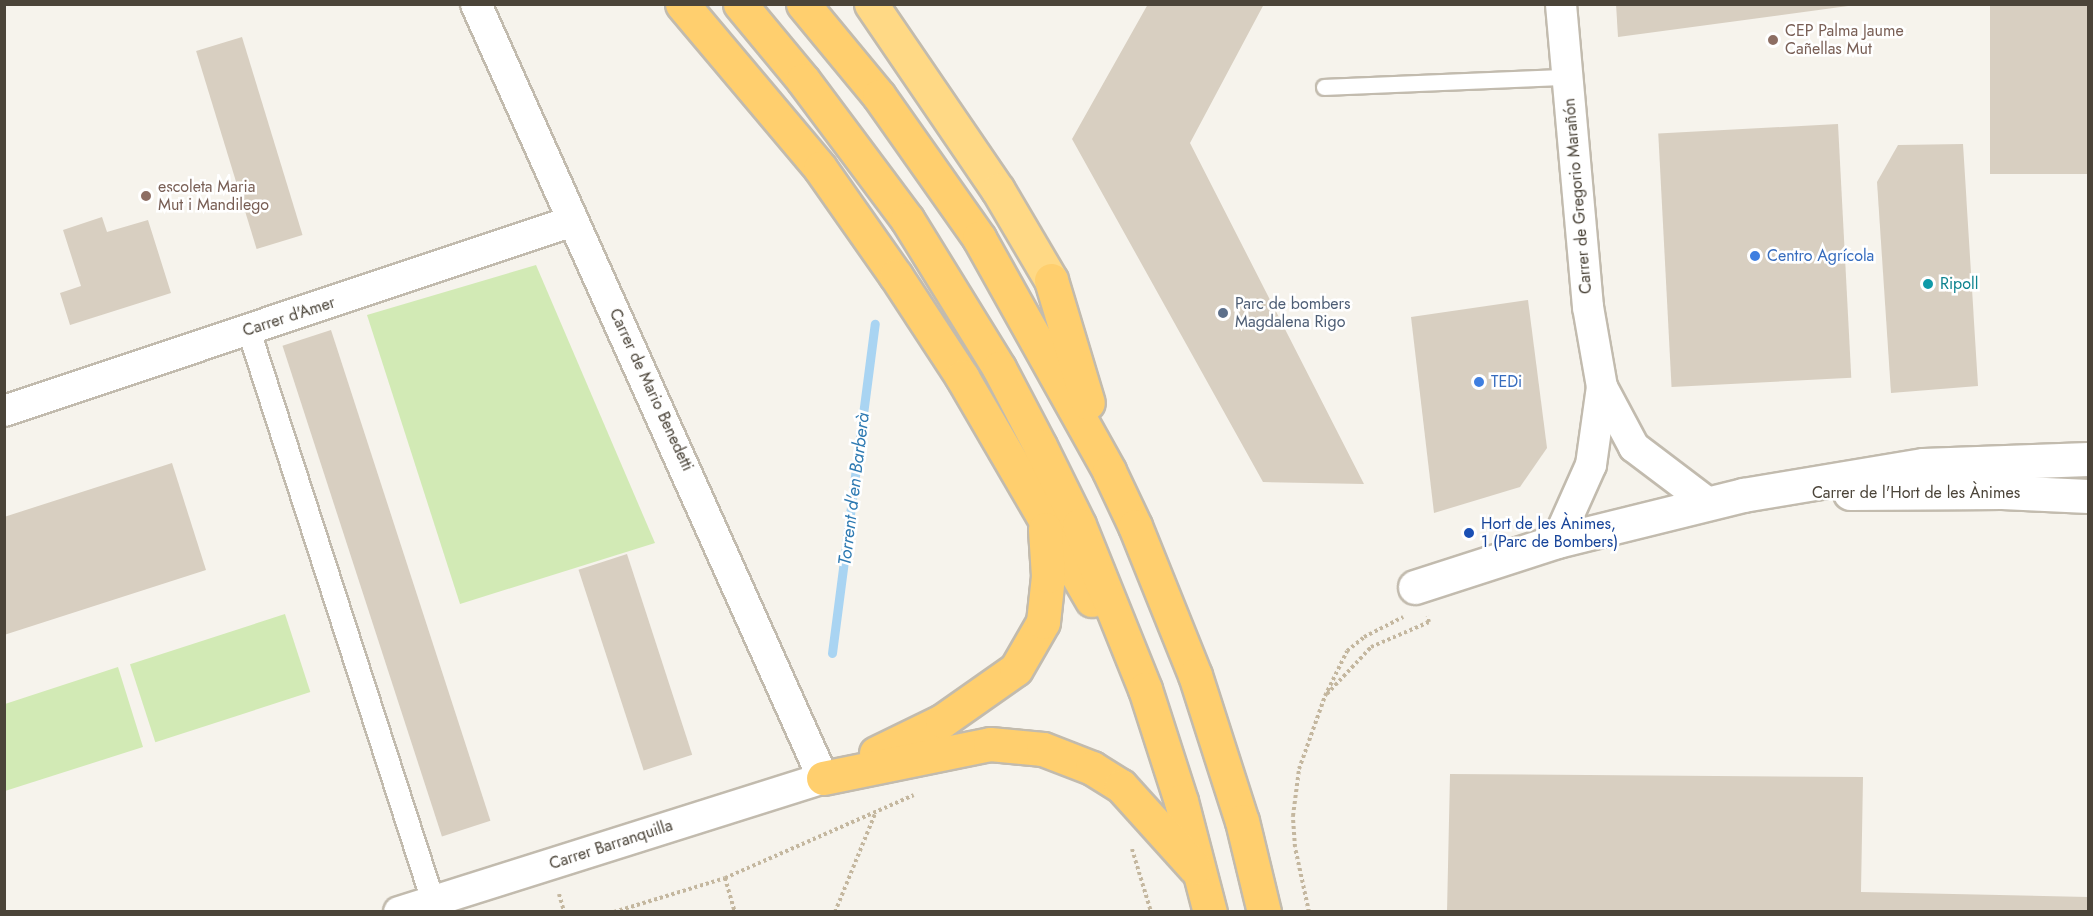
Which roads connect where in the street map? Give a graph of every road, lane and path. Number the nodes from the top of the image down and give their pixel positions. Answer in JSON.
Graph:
{"nodes":[{"id":1,"x":476,"y":4,"type":"edge"},
{"id":2,"x":682,"y":4,"type":"edge"},
{"id":3,"x":740,"y":4,"type":"edge"},
{"id":4,"x":803,"y":4,"type":"edge"},
{"id":5,"x":871,"y":4,"type":"edge"},
{"id":6,"x":1560,"y":4,"type":"edge"},
{"id":7,"x":1566,"y":77,"type":"junction"},
{"id":8,"x":1324,"y":87,"type":"dead end"},
{"id":9,"x":573,"y":221,"type":"junction"},
{"id":10,"x":249,"y":331,"type":"junction"},
{"id":11,"x":1602,"y":387,"type":"junction"},
{"id":12,"x":4,"y":411,"type":"edge"},
{"id":13,"x":2088,"y":459,"type":"edge"},
{"id":14,"x":1109,"y":471,"type":"junction"},
{"id":15,"x":1743,"y":495,"type":"junction"},
{"id":16,"x":2088,"y":496,"type":"edge"},
{"id":17,"x":1708,"y":504,"type":"junction"},
{"id":18,"x":1045,"y":522,"type":"junction"},
{"id":19,"x":1557,"y":541,"type":"junction"},
{"id":20,"x":1420,"y":598,"type":"junction"},
{"id":21,"x":1145,"y":689,"type":"junction"},
{"id":22,"x":1325,"y":696,"type":"junction"},
{"id":23,"x":823,"y":778,"type":"junction"},
{"id":24,"x":920,"y":793,"type":"dead end"},
{"id":25,"x":875,"y":813,"type":"junction"},
{"id":26,"x":1127,"y":841,"type":"dead end"},
{"id":27,"x":1203,"y":877,"type":"junction"},
{"id":28,"x":725,"y":878,"type":"junction"},
{"id":29,"x":433,"y":901,"type":"junction"},
{"id":30,"x":399,"y":912,"type":"edge"},
{"id":31,"x":614,"y":912,"type":"edge"},
{"id":32,"x":735,"y":912,"type":"edge"},
{"id":33,"x":835,"y":912,"type":"edge"},
{"id":34,"x":1151,"y":912,"type":"edge"},
{"id":35,"x":1210,"y":912,"type":"edge"},
{"id":36,"x":1264,"y":912,"type":"edge"},
{"id":37,"x":1309,"y":912,"type":"edge"}],
"edges":[{"from":1,"to":9,"type":"street","name":"Carrer de Mario Benedetti"},
{"from":2,"to":18,"type":"highway"},
{"from":3,"to":21,"type":"highway"},
{"from":4,"to":14,"type":"highway"},
{"from":5,"to":14,"type":"highway"},
{"from":6,"to":7,"type":"street","name":"Carrer de Gregorio Marañón"},
{"from":7,"to":8,"type":"lane"},
{"from":7,"to":11,"type":"street","name":"Carrer de Gregorio Marañón"},
{"from":9,"to":10,"type":"street","name":"Carrer d'Amer"},
{"from":9,"to":23,"type":"street","name":"Carrer de Mario Benedetti"},
{"from":10,"to":12,"type":"street","name":"Carrer d'Amer"},
{"from":10,"to":29,"type":"street"},
{"from":11,"to":17,"type":"street","name":"Carrer de Gregorio Marañón"},
{"from":11,"to":19,"type":"street","name":"Carrer de Gregorio Marañón"},
{"from":13,"to":15,"type":"street","name":"Carrer de l'Hort de les Ànimes"},
{"from":14,"to":36,"type":"highway"},
{"from":15,"to":16,"type":"street","name":"Carrer de l'Hort de les Ànimes"},
{"from":15,"to":17,"type":"street","name":"Carrer de l'Hort de les Ànimes"},
{"from":17,"to":19,"type":"street","name":"Carrer de l'Hort de les Ànimes"},
{"from":18,"to":21,"type":"highway"},
{"from":18,"to":23,"type":"highway"},
{"from":19,"to":20,"type":"street","name":"Carrer de l'Hort de les Ànimes"},
{"from":20,"to":22,"type":"path"},
{"from":20,"to":22,"type":"path"},
{"from":21,"to":27,"type":"highway"},
{"from":22,"to":37,"type":"path"},
{"from":23,"to":27,"type":"highway"},
{"from":23,"to":29,"type":"street","name":"Carrer Barranquilla"},
{"from":24,"to":25,"type":"path"},
{"from":25,"to":28,"type":"path"},
{"from":25,"to":33,"type":"path"},
{"from":26,"to":34,"type":"path"},
{"from":27,"to":35,"type":"highway"},
{"from":28,"to":31,"type":"path"},
{"from":28,"to":32,"type":"path"},
{"from":29,"to":30,"type":"street","name":"Carrer Barranquilla"}]}
